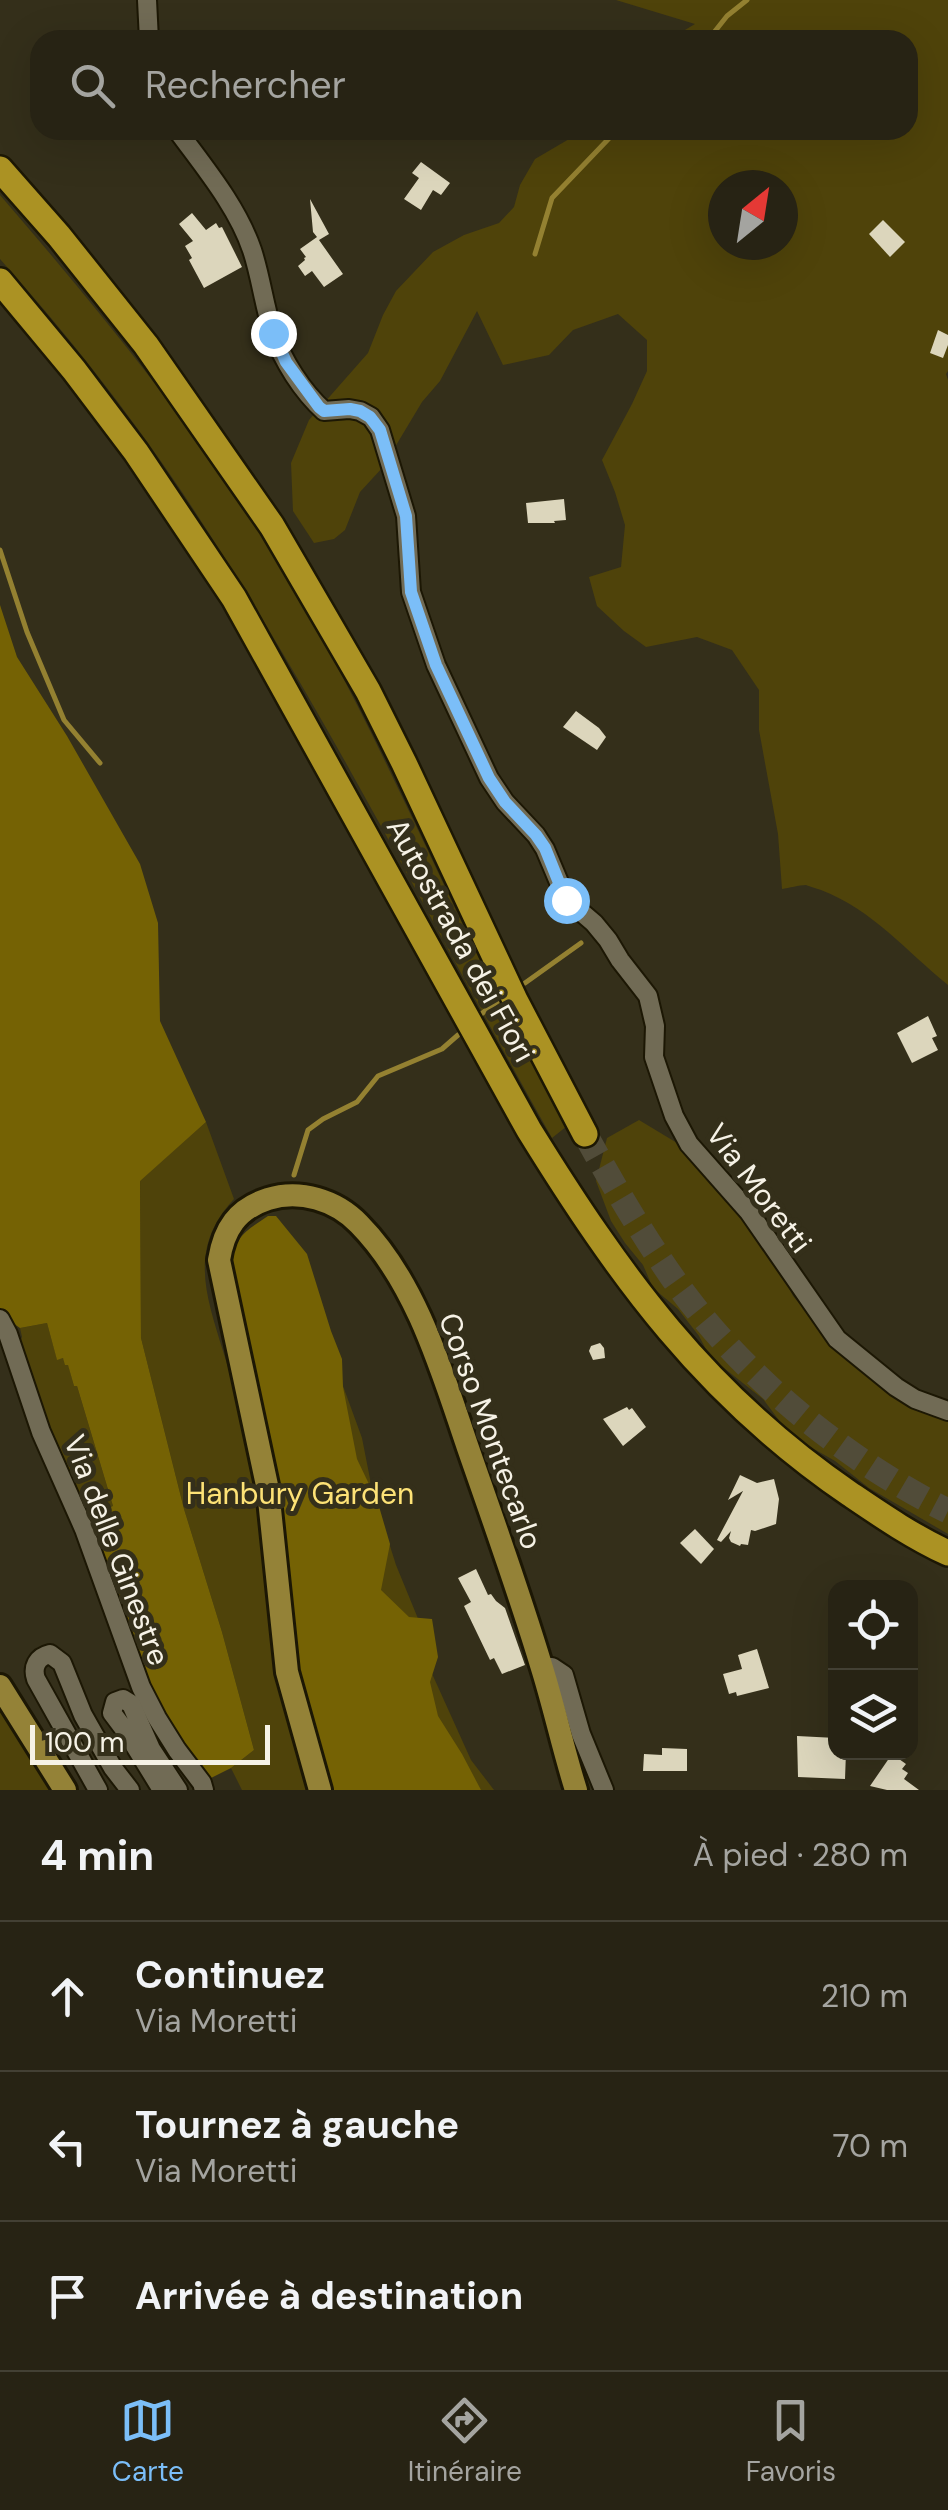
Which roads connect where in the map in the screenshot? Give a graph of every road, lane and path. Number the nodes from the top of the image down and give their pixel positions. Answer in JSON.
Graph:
{"nodes":[{"id":1,"x":146,"y":0,"type":"edge"},
{"id":2,"x":148,"y":30,"type":"edge"},
{"id":3,"x":184,"y":140,"type":"edge"},
{"id":4,"x":0,"y":169,"type":"edge"},
{"id":5,"x":0,"y":281,"type":"edge"},
{"id":6,"x":585,"y":1134,"type":"tunnel mouth"},
{"id":7,"x":0,"y":1320,"type":"edge"},
{"id":8,"x":948,"y":1412,"type":"edge"},
{"id":9,"x":948,"y":1552,"type":"edge"},
{"id":10,"x":542,"y":1667,"type":"junction"},
{"id":11,"x":0,"y":1686,"type":"edge"},
{"id":12,"x":64,"y":1790,"type":"edge"},
{"id":13,"x":98,"y":1790,"type":"edge"},
{"id":14,"x":130,"y":1790,"type":"edge"},
{"id":15,"x":162,"y":1790,"type":"edge"},
{"id":16,"x":178,"y":1790,"type":"edge"},
{"id":17,"x":204,"y":1790,"type":"edge"},
{"id":18,"x":320,"y":1790,"type":"edge"},
{"id":19,"x":576,"y":1790,"type":"edge"},
{"id":20,"x":604,"y":1790,"type":"edge"}],
"edges":[{"from":1,"to":2,"type":"street"},
{"from":3,"to":8,"type":"street","name":"Via Moretti"},
{"from":4,"to":6,"type":"highway","name":"Autostrada dei Fiori"},
{"from":5,"to":9,"type":"highway","name":"Autostrada dei Fiori"},
{"from":7,"to":17,"type":"street","name":"Via delle Ginestre"},
{"from":10,"to":18,"type":"main road","name":"Corso Montecarlo"},
{"from":10,"to":19,"type":"main road","name":"Corso Montecarlo"},
{"from":10,"to":20,"type":"street"},
{"from":11,"to":12,"type":"main road"},
{"from":13,"to":14,"type":"street"},
{"from":15,"to":16,"type":"street","name":"Via delle Ginestre"}]}
